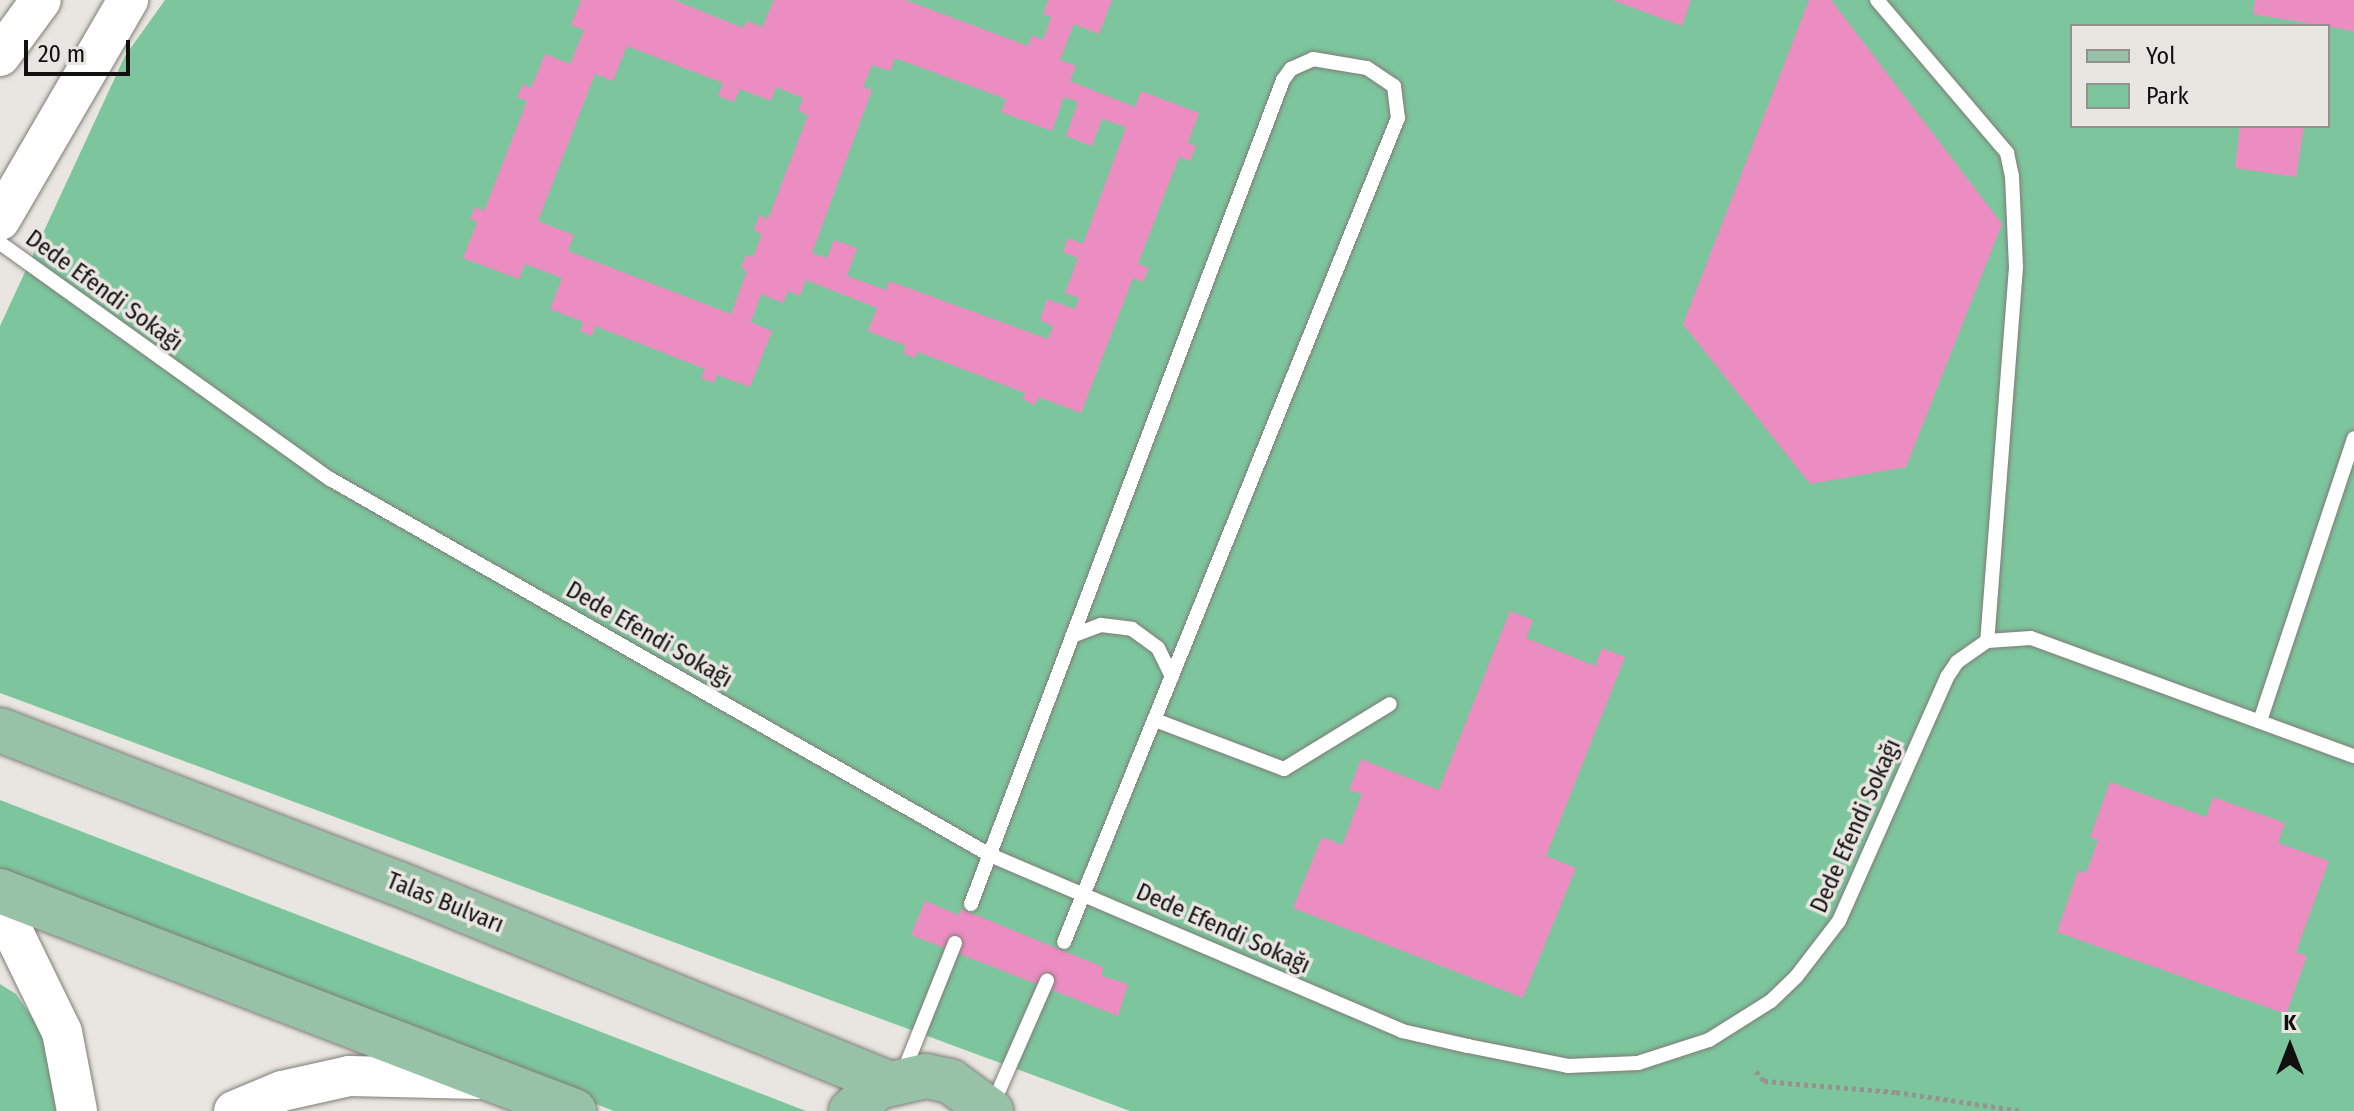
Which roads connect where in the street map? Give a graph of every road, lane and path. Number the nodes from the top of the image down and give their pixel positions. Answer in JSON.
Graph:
{"nodes":[{"id":1,"x":41,"y":0,"type":"edge"},
{"id":2,"x":128,"y":0,"type":"edge"},
{"id":3,"x":1877,"y":0,"type":"edge"},
{"id":4,"x":0,"y":56,"type":"edge"},
{"id":5,"x":0,"y":220,"type":"edge"},
{"id":6,"x":0,"y":243,"type":"edge"},
{"id":7,"x":2354,"y":438,"type":"edge"},
{"id":8,"x":1072,"y":636,"type":"junction"},
{"id":9,"x":1987,"y":641,"type":"junction"},
{"id":10,"x":1172,"y":677,"type":"junction"},
{"id":11,"x":1390,"y":704,"type":"dead end"},
{"id":12,"x":1155,"y":720,"type":"junction"},
{"id":13,"x":2260,"y":721,"type":"junction"},
{"id":14,"x":0,"y":730,"type":"edge"},
{"id":15,"x":2354,"y":756,"type":"edge"},
{"id":16,"x":990,"y":855,"type":"junction"},
{"id":17,"x":0,"y":891,"type":"edge"},
{"id":18,"x":1086,"y":893,"type":"junction"},
{"id":19,"x":971,"y":904,"type":"dead end"},
{"id":20,"x":0,"y":905,"type":"edge"},
{"id":21,"x":1064,"y":942,"type":"dead end"},
{"id":22,"x":955,"y":943,"type":"dead end"},
{"id":23,"x":1047,"y":981,"type":"dead end"},
{"id":24,"x":1756,"y":1071,"type":"dead end"},
{"id":25,"x":492,"y":1079,"type":"junction"},
{"id":26,"x":894,"y":1081,"type":"junction"},
{"id":27,"x":990,"y":1110,"type":"edge"},
{"id":28,"x":77,"y":1111,"type":"edge"},
{"id":29,"x":234,"y":1111,"type":"edge"},
{"id":30,"x":574,"y":1111,"type":"edge"},
{"id":31,"x":851,"y":1111,"type":"edge"},
{"id":32,"x":2021,"y":1111,"type":"edge"}],
"edges":[{"from":1,"to":4,"type":"street"},
{"from":2,"to":5,"type":"street"},
{"from":3,"to":9,"type":"lane"},
{"from":6,"to":16,"type":"lane","name":"Dede Efendi Sokağı"},
{"from":7,"to":13,"type":"lane"},
{"from":8,"to":10,"type":"lane"},
{"from":8,"to":10,"type":"lane"},
{"from":8,"to":16,"type":"lane"},
{"from":9,"to":13,"type":"lane"},
{"from":9,"to":18,"type":"lane","name":"Dede Efendi Sokağı"},
{"from":10,"to":12,"type":"lane"},
{"from":11,"to":12,"type":"lane"},
{"from":12,"to":18,"type":"lane"},
{"from":13,"to":15,"type":"lane"},
{"from":14,"to":26,"type":"main road","name":"Talas Bulvarı"},
{"from":16,"to":18,"type":"lane","name":"Dede Efendi Sokağı"},
{"from":16,"to":19,"type":"lane"},
{"from":17,"to":25,"type":"main road"},
{"from":18,"to":21,"type":"lane"},
{"from":20,"to":28,"type":"street"},
{"from":22,"to":26,"type":"lane"},
{"from":23,"to":27,"type":"lane"},
{"from":24,"to":32,"type":"path"},
{"from":25,"to":29,"type":"street"},
{"from":25,"to":30,"type":"main road"},
{"from":26,"to":27,"type":"main road","name":"Talas Bulvarı"},
{"from":26,"to":31,"type":"main road"}]}
